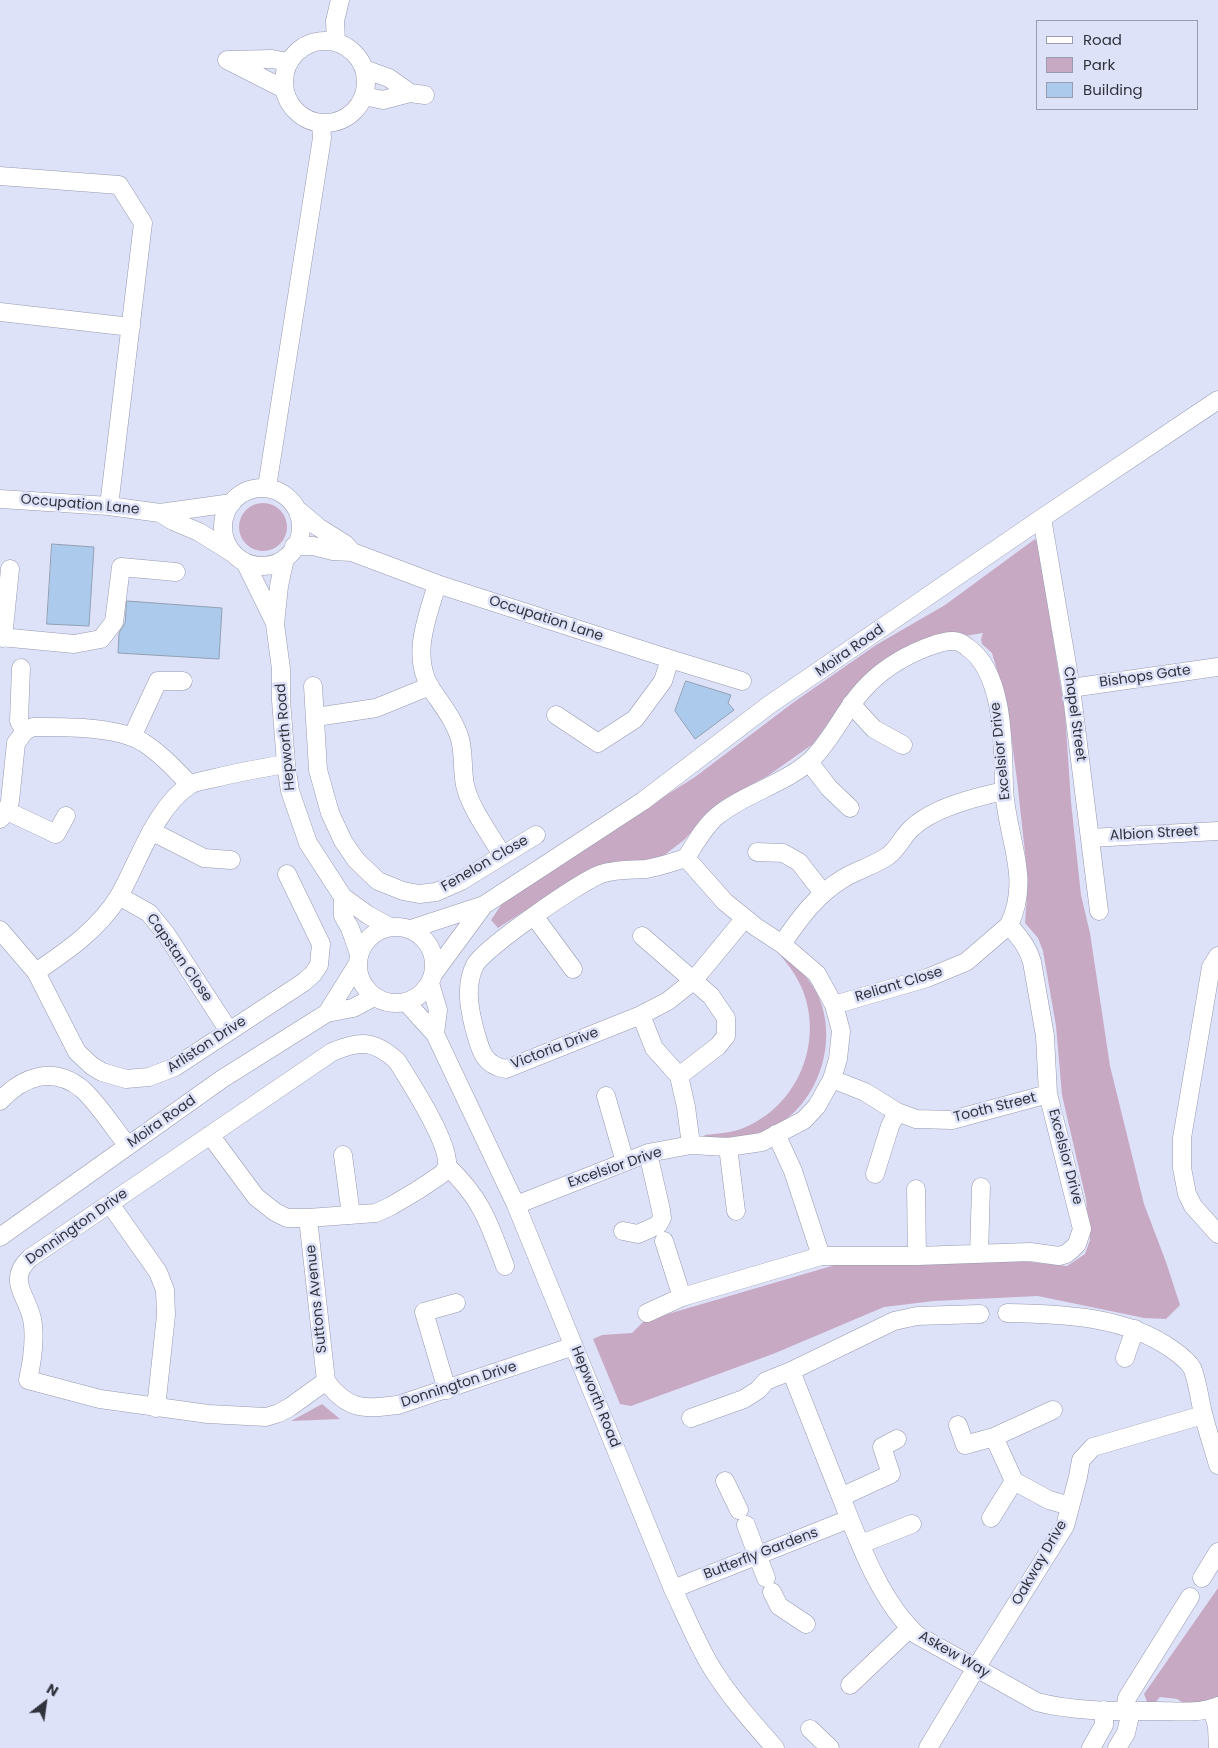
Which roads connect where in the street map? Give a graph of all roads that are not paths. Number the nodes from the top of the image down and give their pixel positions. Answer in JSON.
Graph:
{"nodes":[{"id":1,"x":340,"y":0,"type":"edge"},
{"id":2,"x":336,"y":42,"type":"junction"},
{"id":3,"x":288,"y":62,"type":"junction"},
{"id":4,"x":364,"y":69,"type":"junction"},
{"id":5,"x":284,"y":88,"type":"junction"},
{"id":6,"x":364,"y":96,"type":"junction"},
{"id":7,"x":321,"y":124,"type":"junction"},
{"id":8,"x":0,"y":176,"type":"edge"},
{"id":9,"x":0,"y":312,"type":"edge"},
{"id":10,"x":131,"y":327,"type":"junction"},
{"id":11,"x":1218,"y":400,"type":"edge"},
{"id":12,"x":267,"y":487,"type":"junction"},
{"id":13,"x":0,"y":499,"type":"edge"},
{"id":14,"x":232,"y":502,"type":"junction"},
{"id":15,"x":109,"y":506,"type":"junction"},
{"id":16,"x":299,"y":510,"type":"junction"},
{"id":17,"x":160,"y":513,"type":"junction"},
{"id":18,"x":1042,"y":518,"type":"junction"},
{"id":19,"x":290,"y":552,"type":"junction"},
{"id":20,"x":352,"y":552,"type":"junction"},
{"id":21,"x":238,"y":557,"type":"junction"},
{"id":22,"x":10,"y":569,"type":"dead end"},
{"id":23,"x":176,"y":572,"type":"dead end"},
{"id":24,"x":437,"y":584,"type":"junction"},
{"id":25,"x":275,"y":624,"type":"junction"},
{"id":26,"x":2,"y":638,"type":"edge"},
{"id":27,"x":670,"y":659,"type":"junction"},
{"id":28,"x":1218,"y":667,"type":"edge"},
{"id":29,"x":21,"y":668,"type":"dead end"},
{"id":30,"x":184,"y":681,"type":"dead end"},
{"id":31,"x":742,"y":681,"type":"dead end"},
{"id":32,"x":313,"y":686,"type":"dead end"},
{"id":33,"x":430,"y":686,"type":"junction"},
{"id":34,"x":1071,"y":688,"type":"junction"},
{"id":35,"x":851,"y":704,"type":"junction"},
{"id":36,"x":556,"y":715,"type":"dead end"},
{"id":37,"x":316,"y":717,"type":"junction"},
{"id":38,"x":25,"y":731,"type":"junction"},
{"id":39,"x":132,"y":737,"type":"junction"},
{"id":40,"x":903,"y":745,"type":"dead end"},
{"id":41,"x":809,"y":762,"type":"junction"},
{"id":42,"x":286,"y":764,"type":"junction"},
{"id":43,"x":190,"y":786,"type":"junction"},
{"id":44,"x":1004,"y":791,"type":"junction"},
{"id":45,"x":850,"y":808,"type":"dead end"},
{"id":46,"x":3,"y":815,"type":"edge"},
{"id":47,"x":66,"y":816,"type":"dead end"},
{"id":48,"x":151,"y":831,"type":"junction"},
{"id":49,"x":1218,"y":831,"type":"edge"},
{"id":50,"x":536,"y":835,"type":"dead end"},
{"id":51,"x":1090,"y":838,"type":"junction"},
{"id":52,"x":757,"y":852,"type":"dead end"},
{"id":53,"x":502,"y":855,"type":"junction"},
{"id":54,"x":686,"y":858,"type":"junction"},
{"id":55,"x":232,"y":860,"type":"dead end"},
{"id":56,"x":287,"y":874,"type":"dead end"},
{"id":57,"x":823,"y":893,"type":"junction"},
{"id":58,"x":119,"y":896,"type":"junction"},
{"id":59,"x":343,"y":897,"type":"junction"},
{"id":60,"x":484,"y":905,"type":"junction"},
{"id":61,"x":1099,"y":911,"type":"dead end"},
{"id":62,"x":534,"y":916,"type":"junction"},
{"id":63,"x":745,"y":918,"type":"junction"},
{"id":64,"x":1009,"y":925,"type":"junction"},
{"id":65,"x":390,"y":927,"type":"junction"},
{"id":66,"x":411,"y":929,"type":"junction"},
{"id":67,"x":0,"y":930,"type":"edge"},
{"id":68,"x":642,"y":936,"type":"dead end"},
{"id":69,"x":782,"y":944,"type":"junction"},
{"id":70,"x":1218,"y":956,"type":"edge"},
{"id":71,"x":358,"y":959,"type":"junction"},
{"id":72,"x":573,"y":969,"type":"dead end"},
{"id":73,"x":36,"y":972,"type":"junction"},
{"id":74,"x":432,"y":978,"type":"junction"},
{"id":75,"x":693,"y":981,"type":"junction"},
{"id":76,"x":374,"y":997,"type":"junction"},
{"id":77,"x":406,"y":1002,"type":"junction"},
{"id":78,"x":834,"y":1005,"type":"junction"},
{"id":79,"x":327,"y":1013,"type":"junction"},
{"id":80,"x":641,"y":1015,"type":"junction"},
{"id":81,"x":229,"y":1031,"type":"junction"},
{"id":82,"x":435,"y":1034,"type":"junction"},
{"id":83,"x":679,"y":1076,"type":"junction"},
{"id":84,"x":832,"y":1078,"type":"junction"},
{"id":85,"x":1048,"y":1094,"type":"junction"},
{"id":86,"x":606,"y":1096,"type":"dead end"},
{"id":87,"x":0,"y":1101,"type":"edge"},
{"id":88,"x":897,"y":1112,"type":"junction"},
{"id":89,"x":776,"y":1134,"type":"junction"},
{"id":90,"x":210,"y":1135,"type":"junction"},
{"id":91,"x":691,"y":1145,"type":"junction"},
{"id":92,"x":128,"y":1146,"type":"junction"},
{"id":93,"x":728,"y":1147,"type":"junction"},
{"id":94,"x":648,"y":1153,"type":"junction"},
{"id":95,"x":343,"y":1154,"type":"dead end"},
{"id":96,"x":625,"y":1162,"type":"junction"},
{"id":97,"x":446,"y":1166,"type":"junction"},
{"id":98,"x":875,"y":1174,"type":"dead end"},
{"id":99,"x":981,"y":1187,"type":"dead end"},
{"id":100,"x":916,"y":1189,"type":"dead end"},
{"id":101,"x":110,"y":1204,"type":"junction"},
{"id":102,"x":516,"y":1205,"type":"junction"},
{"id":103,"x":736,"y":1211,"type":"dead end"},
{"id":104,"x":351,"y":1215,"type":"junction"},
{"id":105,"x":308,"y":1218,"type":"junction"},
{"id":106,"x":624,"y":1231,"type":"dead end"},
{"id":107,"x":1218,"y":1234,"type":"edge"},
{"id":108,"x":0,"y":1237,"type":"edge"},
{"id":109,"x":664,"y":1241,"type":"dead end"},
{"id":110,"x":979,"y":1254,"type":"junction"},
{"id":111,"x":821,"y":1256,"type":"junction"},
{"id":112,"x":917,"y":1256,"type":"junction"},
{"id":113,"x":505,"y":1266,"type":"dead end"},
{"id":114,"x":682,"y":1297,"type":"junction"},
{"id":115,"x":456,"y":1303,"type":"dead end"},
{"id":116,"x":647,"y":1313,"type":"dead end"},
{"id":117,"x":1008,"y":1313,"type":"dead end"},
{"id":118,"x":980,"y":1314,"type":"dead end"},
{"id":119,"x":1135,"y":1329,"type":"junction"},
{"id":120,"x":574,"y":1346,"type":"junction"},
{"id":121,"x":1125,"y":1358,"type":"dead end"},
{"id":122,"x":791,"y":1371,"type":"junction"},
{"id":123,"x":326,"y":1381,"type":"junction"},
{"id":124,"x":447,"y":1390,"type":"junction"},
{"id":125,"x":156,"y":1408,"type":"junction"},
{"id":126,"x":1053,"y":1410,"type":"dead end"},
{"id":127,"x":1203,"y":1415,"type":"junction"},
{"id":128,"x":691,"y":1418,"type":"dead end"},
{"id":129,"x":958,"y":1425,"type":"dead end"},
{"id":130,"x":994,"y":1437,"type":"junction"},
{"id":131,"x":897,"y":1440,"type":"dead end"},
{"id":132,"x":1218,"y":1464,"type":"edge"},
{"id":133,"x":725,"y":1481,"type":"dead end"},
{"id":134,"x":1014,"y":1481,"type":"junction"},
{"id":135,"x":841,"y":1497,"type":"junction"},
{"id":136,"x":1070,"y":1506,"type":"junction"},
{"id":137,"x":991,"y":1518,"type":"dead end"},
{"id":138,"x":849,"y":1519,"type":"junction"},
{"id":139,"x":912,"y":1524,"type":"dead end"},
{"id":140,"x":861,"y":1544,"type":"junction"},
{"id":141,"x":1218,"y":1552,"type":"edge"},
{"id":142,"x":758,"y":1555,"type":"junction"},
{"id":143,"x":1202,"y":1578,"type":"dead end"},
{"id":144,"x":673,"y":1589,"type":"junction"},
{"id":145,"x":1190,"y":1597,"type":"dead end"},
{"id":146,"x":806,"y":1624,"type":"dead end"},
{"id":147,"x":910,"y":1628,"type":"junction"},
{"id":148,"x":976,"y":1668,"type":"junction"},
{"id":149,"x":850,"y":1685,"type":"dead end"},
{"id":150,"x":1215,"y":1707,"type":"edge"},
{"id":151,"x":1104,"y":1710,"type":"junction"},
{"id":152,"x":1128,"y":1711,"type":"junction"},
{"id":153,"x":810,"y":1729,"type":"dead end"},
{"id":154,"x":774,"y":1748,"type":"edge"},
{"id":155,"x":830,"y":1748,"type":"edge"},
{"id":156,"x":928,"y":1748,"type":"edge"},
{"id":157,"x":1091,"y":1748,"type":"edge"},
{"id":158,"x":1117,"y":1748,"type":"edge"},
{"id":159,"x":1218,"y":1748,"type":"edge"}],
"edges":[{"from":1,"to":2,"type":"street"},
{"from":2,"to":3,"type":"street"},
{"from":2,"to":4,"type":"street"},
{"from":3,"to":5,"type":"street"},
{"from":3,"to":5,"type":"street"},
{"from":4,"to":6,"type":"street"},
{"from":4,"to":6,"type":"street"},
{"from":5,"to":7,"type":"street"},
{"from":6,"to":7,"type":"street"},
{"from":7,"to":12,"type":"street"},
{"from":8,"to":10,"type":"street"},
{"from":9,"to":10,"type":"street"},
{"from":10,"to":15,"type":"street"},
{"from":11,"to":18,"type":"street","name":"Moira Road"},
{"from":12,"to":14,"type":"street"},
{"from":12,"to":16,"type":"street"},
{"from":13,"to":15,"type":"street","name":"Occupation Lane"},
{"from":14,"to":17,"type":"street","name":"Occupation Lane"},
{"from":14,"to":21,"type":"street"},
{"from":15,"to":17,"type":"street","name":"Occupation Lane"},
{"from":16,"to":19,"type":"street"},
{"from":16,"to":20,"type":"street"},
{"from":17,"to":21,"type":"street","name":"Occupation Lane"},
{"from":18,"to":34,"type":"street","name":"Chapel Street"},
{"from":18,"to":60,"type":"street","name":"Moira Road"},
{"from":19,"to":20,"type":"street"},
{"from":19,"to":21,"type":"street"},
{"from":19,"to":25,"type":"street","name":"Hepworth Road"},
{"from":20,"to":24,"type":"street","name":"Occupation Lane"},
{"from":21,"to":25,"type":"street","name":"Hepworth Road"},
{"from":22,"to":26,"type":"street"},
{"from":23,"to":26,"type":"street"},
{"from":24,"to":27,"type":"street","name":"Occupation Lane"},
{"from":24,"to":33,"type":"street"},
{"from":25,"to":42,"type":"street","name":"Hepworth Road"},
{"from":27,"to":31,"type":"street","name":"Occupation Lane"},
{"from":27,"to":36,"type":"street"},
{"from":28,"to":34,"type":"street","name":"Bishops Gate"},
{"from":29,"to":38,"type":"street"},
{"from":30,"to":39,"type":"street"},
{"from":32,"to":37,"type":"street","name":"Fenelon Close"},
{"from":33,"to":37,"type":"street"},
{"from":33,"to":53,"type":"street"},
{"from":34,"to":51,"type":"street","name":"Chapel Street"},
{"from":35,"to":40,"type":"street"},
{"from":35,"to":41,"type":"street","name":"Excelsior Drive"},
{"from":35,"to":44,"type":"street","name":"Excelsior Drive"},
{"from":37,"to":53,"type":"street","name":"Fenelon Close"},
{"from":38,"to":39,"type":"street"},
{"from":38,"to":46,"type":"street"},
{"from":39,"to":43,"type":"street"},
{"from":41,"to":45,"type":"street"},
{"from":41,"to":54,"type":"street","name":"Excelsior Drive"},
{"from":42,"to":43,"type":"street"},
{"from":42,"to":59,"type":"street","name":"Hepworth Road"},
{"from":43,"to":48,"type":"street"},
{"from":44,"to":57,"type":"street"},
{"from":44,"to":64,"type":"street","name":"Excelsior Drive"},
{"from":46,"to":47,"type":"street"},
{"from":48,"to":55,"type":"street"},
{"from":48,"to":58,"type":"street"},
{"from":49,"to":51,"type":"street","name":"Albion Street"},
{"from":50,"to":53,"type":"street","name":"Fenelon Close"},
{"from":51,"to":61,"type":"street","name":"Chapel Street"},
{"from":52,"to":57,"type":"street"},
{"from":54,"to":62,"type":"street","name":"Victoria Drive"},
{"from":54,"to":63,"type":"street","name":"Excelsior Drive"},
{"from":56,"to":81,"type":"street","name":"Arliston Drive"},
{"from":57,"to":69,"type":"street"},
{"from":58,"to":73,"type":"street"},
{"from":58,"to":81,"type":"street","name":"Capstan Close"},
{"from":59,"to":65,"type":"street","name":"Hepworth Road"},
{"from":59,"to":71,"type":"street","name":"Hepworth Road"},
{"from":60,"to":66,"type":"street","name":"Moira Road"},
{"from":60,"to":74,"type":"street","name":"Moira Road"},
{"from":62,"to":72,"type":"street"},
{"from":62,"to":80,"type":"street","name":"Victoria Drive"},
{"from":63,"to":69,"type":"street","name":"Excelsior Drive"},
{"from":63,"to":75,"type":"street","name":"Victoria Drive"},
{"from":64,"to":78,"type":"street","name":"Reliant Close"},
{"from":64,"to":85,"type":"street","name":"Excelsior Drive"},
{"from":65,"to":66,"type":"street"},
{"from":65,"to":71,"type":"street"},
{"from":66,"to":74,"type":"street"},
{"from":67,"to":73,"type":"street","name":"Arliston Drive"},
{"from":68,"to":75,"type":"street"},
{"from":69,"to":78,"type":"street","name":"Excelsior Drive"},
{"from":70,"to":107,"type":"street"},
{"from":71,"to":76,"type":"street"},
{"from":71,"to":79,"type":"street","name":"Moira Road"},
{"from":73,"to":81,"type":"street","name":"Arliston Drive"},
{"from":74,"to":77,"type":"street"},
{"from":74,"to":82,"type":"street"},
{"from":75,"to":80,"type":"street","name":"Victoria Drive"},
{"from":75,"to":83,"type":"street"},
{"from":76,"to":77,"type":"street"},
{"from":76,"to":79,"type":"street","name":"Moira Road"},
{"from":77,"to":82,"type":"street","name":"Hepworth Road"},
{"from":78,"to":84,"type":"street","name":"Excelsior Drive"},
{"from":79,"to":92,"type":"street","name":"Moira Road"},
{"from":80,"to":83,"type":"street"},
{"from":82,"to":102,"type":"street","name":"Hepworth Road"},
{"from":83,"to":91,"type":"street"},
{"from":84,"to":88,"type":"street","name":"Tooth Street"},
{"from":84,"to":89,"type":"street","name":"Excelsior Drive"},
{"from":85,"to":88,"type":"street","name":"Tooth Street"},
{"from":85,"to":110,"type":"street","name":"Excelsior Drive"},
{"from":86,"to":96,"type":"street"},
{"from":87,"to":92,"type":"street"},
{"from":88,"to":98,"type":"street"},
{"from":89,"to":93,"type":"street","name":"Excelsior Drive"},
{"from":89,"to":111,"type":"street"},
{"from":90,"to":97,"type":"street","name":"Donnington Drive"},
{"from":90,"to":101,"type":"street","name":"Donnington Drive"},
{"from":90,"to":105,"type":"street"},
{"from":91,"to":93,"type":"street","name":"Excelsior Drive"},
{"from":91,"to":94,"type":"street","name":"Excelsior Drive"},
{"from":92,"to":108,"type":"street","name":"Moira Road"},
{"from":93,"to":103,"type":"street"},
{"from":94,"to":96,"type":"street","name":"Excelsior Drive"},
{"from":94,"to":106,"type":"street"},
{"from":95,"to":104,"type":"street"},
{"from":96,"to":102,"type":"street","name":"Excelsior Drive"},
{"from":97,"to":104,"type":"street"},
{"from":97,"to":113,"type":"street"},
{"from":99,"to":110,"type":"street"},
{"from":100,"to":112,"type":"street"},
{"from":101,"to":125,"type":"street"},
{"from":101,"to":125,"type":"street","name":"Donnington Drive"},
{"from":102,"to":120,"type":"street","name":"Hepworth Road"},
{"from":104,"to":105,"type":"street"},
{"from":105,"to":123,"type":"street","name":"Suttons Avenue"},
{"from":109,"to":114,"type":"street"},
{"from":110,"to":112,"type":"street","name":"Excelsior Drive"},
{"from":111,"to":112,"type":"street","name":"Excelsior Drive"},
{"from":111,"to":114,"type":"street","name":"Excelsior Drive"},
{"from":114,"to":116,"type":"street","name":"Excelsior Drive"},
{"from":115,"to":124,"type":"street"},
{"from":117,"to":119,"type":"street"},
{"from":118,"to":122,"type":"street"},
{"from":119,"to":121,"type":"street"},
{"from":119,"to":127,"type":"street"},
{"from":120,"to":124,"type":"street","name":"Donnington Drive"},
{"from":120,"to":144,"type":"street","name":"Hepworth Road"},
{"from":122,"to":128,"type":"street"},
{"from":122,"to":135,"type":"street","name":"Askew Way"},
{"from":123,"to":124,"type":"street","name":"Donnington Drive"},
{"from":123,"to":125,"type":"street","name":"Donnington Drive"},
{"from":126,"to":130,"type":"street"},
{"from":127,"to":132,"type":"street"},
{"from":127,"to":136,"type":"street","name":"Oakway Drive"},
{"from":129,"to":130,"type":"street"},
{"from":130,"to":134,"type":"street"},
{"from":131,"to":135,"type":"street"},
{"from":133,"to":142,"type":"street"},
{"from":134,"to":136,"type":"street"},
{"from":134,"to":137,"type":"street"},
{"from":135,"to":138,"type":"street","name":"Askew Way"},
{"from":136,"to":148,"type":"street","name":"Oakway Drive"},
{"from":138,"to":140,"type":"street","name":"Askew Way"},
{"from":138,"to":142,"type":"street","name":"Butterfly Gardens"},
{"from":139,"to":140,"type":"street"},
{"from":140,"to":147,"type":"street","name":"Askew Way"},
{"from":141,"to":143,"type":"street"},
{"from":142,"to":144,"type":"street","name":"Butterfly Gardens"},
{"from":142,"to":146,"type":"street"},
{"from":144,"to":154,"type":"street","name":"Hepworth Road"},
{"from":145,"to":152,"type":"street"},
{"from":147,"to":148,"type":"street","name":"Askew Way"},
{"from":147,"to":149,"type":"street"},
{"from":148,"to":151,"type":"street","name":"Askew Way"},
{"from":148,"to":156,"type":"street","name":"Oakway Drive"},
{"from":150,"to":152,"type":"street","name":"Askew Way"},
{"from":150,"to":159,"type":"street"},
{"from":151,"to":152,"type":"street","name":"Askew Way"},
{"from":151,"to":157,"type":"street"},
{"from":152,"to":158,"type":"street"},
{"from":153,"to":155,"type":"street"}]}
